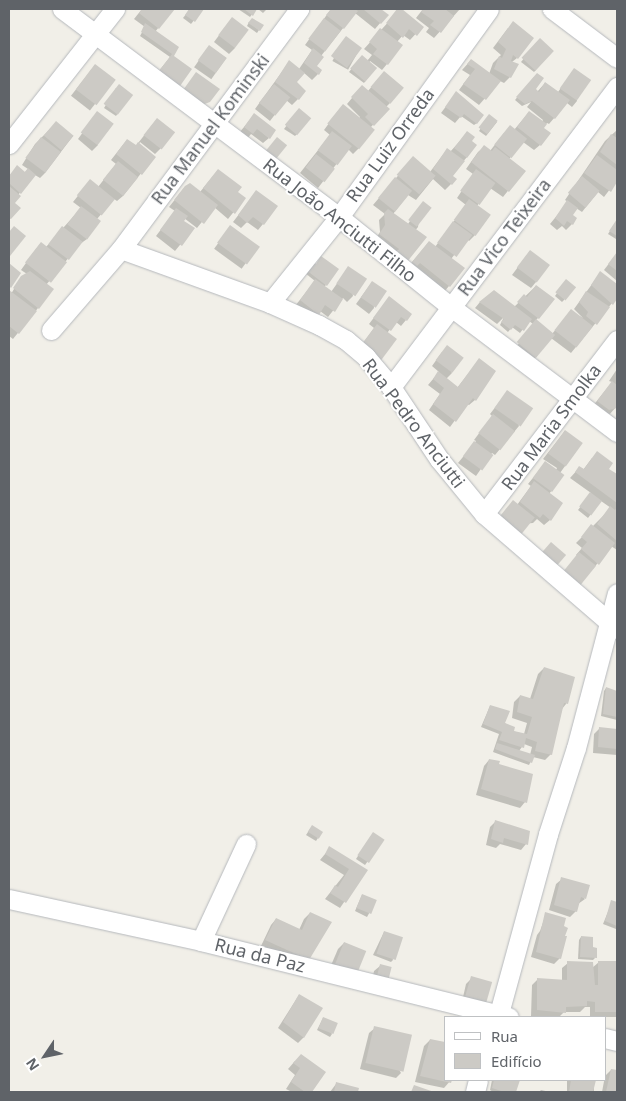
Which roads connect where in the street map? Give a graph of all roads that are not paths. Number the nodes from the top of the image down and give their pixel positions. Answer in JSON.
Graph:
{"nodes":[{"id":1,"x":62,"y":9,"type":"edge"},
{"id":2,"x":115,"y":9,"type":"edge"},
{"id":3,"x":299,"y":9,"type":"edge"},
{"id":4,"x":489,"y":9,"type":"edge"},
{"id":5,"x":552,"y":9,"type":"edge"},
{"id":6,"x":95,"y":34,"type":"junction"},
{"id":7,"x":617,"y":58,"type":"edge"},
{"id":8,"x":617,"y":87,"type":"edge"},
{"id":9,"x":214,"y":124,"type":"junction"},
{"id":10,"x":9,"y":144,"type":"edge"},
{"id":11,"x":339,"y":217,"type":"junction"},
{"id":12,"x":121,"y":249,"type":"junction"},
{"id":13,"x":270,"y":303,"type":"junction"},
{"id":14,"x":451,"y":307,"type":"junction"},
{"id":15,"x":51,"y":330,"type":"dead end"},
{"id":16,"x":617,"y":340,"type":"edge"},
{"id":17,"x":391,"y":387,"type":"junction"},
{"id":18,"x":572,"y":399,"type":"junction"},
{"id":19,"x":617,"y":432,"type":"edge"},
{"id":20,"x":484,"y":514,"type":"junction"},
{"id":21,"x":617,"y":593,"type":"edge"},
{"id":22,"x":613,"y":625,"type":"edge"},
{"id":23,"x":246,"y":844,"type":"dead end"},
{"id":24,"x":9,"y":900,"type":"edge"},
{"id":25,"x":201,"y":941,"type":"junction"},
{"id":26,"x":502,"y":1016,"type":"edge"}],
"edges":[{"from":1,"to":6,"type":"street","name":"Rua João Anciutti Filho"},
{"from":2,"to":6,"type":"street"},
{"from":3,"to":9,"type":"street","name":"Rua Manuel Kominski"},
{"from":4,"to":11,"type":"street","name":"Rua Luiz Orreda"},
{"from":5,"to":7,"type":"street"},
{"from":6,"to":9,"type":"street","name":"Rua João Anciutti Filho"},
{"from":6,"to":10,"type":"street"},
{"from":8,"to":14,"type":"street","name":"Rua Vico Teixeira"},
{"from":9,"to":11,"type":"street","name":"Rua João Anciutti Filho"},
{"from":9,"to":12,"type":"street","name":"Rua Manuel Kominski"},
{"from":11,"to":13,"type":"street","name":"Rua Luiz Orreda"},
{"from":11,"to":14,"type":"street","name":"Rua João Anciutti Filho"},
{"from":12,"to":13,"type":"street","name":"Rua Pedro Anciutti"},
{"from":12,"to":15,"type":"street","name":"Rua Manuel Kominski"},
{"from":13,"to":17,"type":"street","name":"Rua Pedro Anciutti"},
{"from":14,"to":17,"type":"street","name":"Rua Vico Teixeira"},
{"from":14,"to":18,"type":"street","name":"Rua João Anciutti Filho"},
{"from":16,"to":18,"type":"street","name":"Rua Maria Smolka"},
{"from":17,"to":20,"type":"street","name":"Rua Pedro Anciutti"},
{"from":18,"to":19,"type":"street","name":"Rua João Anciutti Filho"},
{"from":18,"to":20,"type":"street","name":"Rua Maria Smolka"},
{"from":20,"to":22,"type":"street","name":"Rua Pedro Anciutti"},
{"from":21,"to":22,"type":"street"},
{"from":22,"to":26,"type":"street"},
{"from":23,"to":25,"type":"street"},
{"from":24,"to":25,"type":"street","name":"Rua da Paz"},
{"from":25,"to":26,"type":"street","name":"Rua da Paz"}]}
